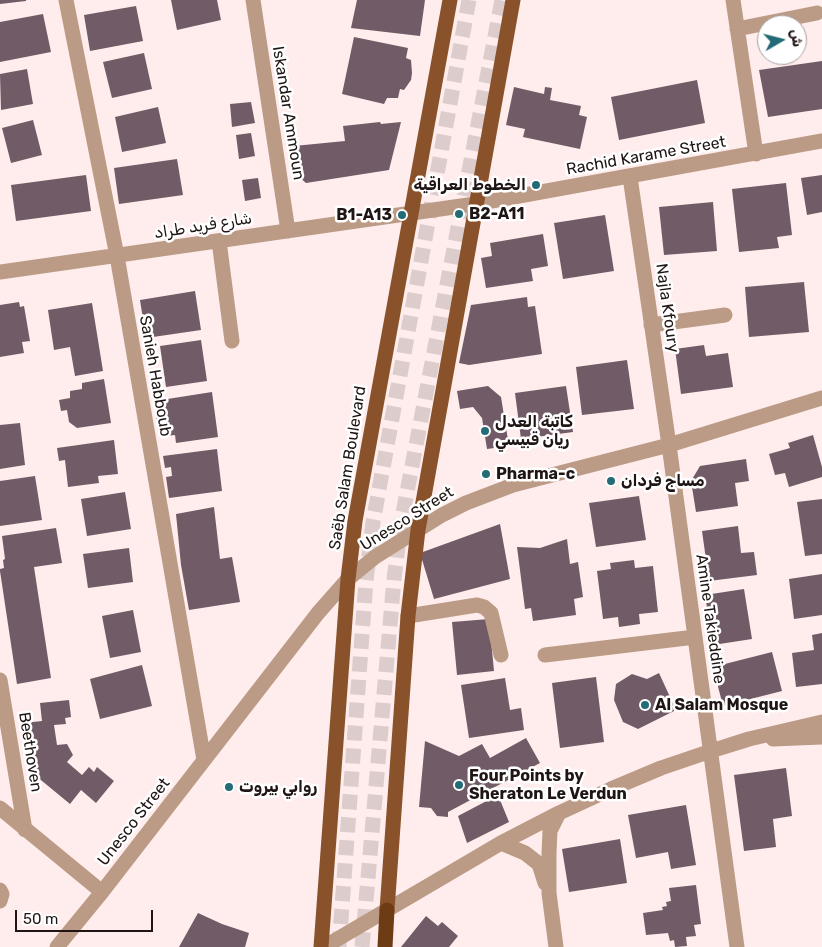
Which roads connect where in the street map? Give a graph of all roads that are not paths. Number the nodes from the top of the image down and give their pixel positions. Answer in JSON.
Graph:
{"nodes":[{"id":1,"x":66,"y":0,"type":"edge"},
{"id":2,"x":253,"y":0,"type":"edge"},
{"id":3,"x":450,"y":0,"type":"edge"},
{"id":4,"x":513,"y":0,"type":"edge"},
{"id":5,"x":733,"y":0,"type":"edge"},
{"id":6,"x":817,"y":13,"type":"dead end"},
{"id":7,"x":738,"y":29,"type":"junction"},
{"id":8,"x":822,"y":141,"type":"edge"},
{"id":9,"x":756,"y":154,"type":"junction"},
{"id":10,"x":630,"y":177,"type":"junction"},
{"id":11,"x":475,"y":204,"type":"junction"},
{"id":12,"x":411,"y":212,"type":"junction"},
{"id":13,"x":288,"y":231,"type":"junction"},
{"id":14,"x":219,"y":241,"type":"junction"},
{"id":15,"x":117,"y":256,"type":"junction"},
{"id":16,"x":0,"y":272,"type":"edge"},
{"id":17,"x":725,"y":315,"type":"dead end"},
{"id":18,"x":651,"y":325,"type":"junction"},
{"id":19,"x":232,"y":341,"type":"dead end"},
{"id":20,"x":822,"y":398,"type":"edge"},
{"id":21,"x":669,"y":445,"type":"junction"},
{"id":22,"x":418,"y":530,"type":"junction"},
{"id":23,"x":348,"y":579,"type":"junction"},
{"id":24,"x":408,"y":616,"type":"junction"},
{"id":25,"x":695,"y":637,"type":"junction"},
{"id":26,"x":501,"y":655,"type":"dead end"},
{"id":27,"x":545,"y":655,"type":"dead end"},
{"id":28,"x":0,"y":680,"type":"edge"},
{"id":29,"x":822,"y":722,"type":"edge"},
{"id":30,"x":822,"y":737,"type":"edge"},
{"id":31,"x":749,"y":739,"type":"junction"},
{"id":32,"x":711,"y":750,"type":"junction"},
{"id":33,"x":204,"y":760,"type":"junction"},
{"id":34,"x":0,"y":808,"type":"edge"},
{"id":35,"x":559,"y":813,"type":"junction"},
{"id":36,"x":25,"y":830,"type":"junction"},
{"id":37,"x":502,"y":844,"type":"junction"},
{"id":38,"x":0,"y":890,"type":"edge"},
{"id":39,"x":102,"y":892,"type":"junction"},
{"id":40,"x":549,"y":893,"type":"junction"},
{"id":41,"x":0,"y":901,"type":"edge"},
{"id":42,"x":387,"y":910,"type":"junction"},
{"id":43,"x":61,"y":945,"type":"edge"},
{"id":44,"x":322,"y":947,"type":"edge"},
{"id":45,"x":385,"y":947,"type":"edge"},
{"id":46,"x":556,"y":947,"type":"edge"},
{"id":47,"x":737,"y":947,"type":"edge"}],
"edges":[{"from":1,"to":15,"type":"street","name":"Sanieh Habboub"},
{"from":2,"to":13,"type":"street","name":"Iskandar Ammoun"},
{"from":3,"to":12,"type":"main road","name":"Saëb Salam Boulevard"},
{"from":4,"to":11,"type":"main road"},
{"from":5,"to":7,"type":"street"},
{"from":6,"to":7,"type":"street"},
{"from":7,"to":9,"type":"street"},
{"from":8,"to":9,"type":"street","name":"Rachid Karame Street"},
{"from":9,"to":10,"type":"street","name":"Rachid Karame Street"},
{"from":10,"to":11,"type":"street","name":"Rachid Karame Street"},
{"from":10,"to":18,"type":"street","name":"Najla Kfoury"},
{"from":11,"to":12,"type":"street","name":"Rachid Karame Street"},
{"from":11,"to":22,"type":"main road"},
{"from":12,"to":13,"type":"street","name":"شارع فريد طراد"},
{"from":12,"to":23,"type":"main road","name":"Saëb Salam Boulevard"},
{"from":13,"to":14,"type":"street","name":"شارع فريد طراد"},
{"from":14,"to":15,"type":"street","name":"شارع فريد طراد"},
{"from":14,"to":19,"type":"street"},
{"from":15,"to":16,"type":"street","name":"شارع فريد طراد"},
{"from":15,"to":33,"type":"street","name":"Sanieh Habboub"},
{"from":17,"to":18,"type":"street"},
{"from":18,"to":21,"type":"street","name":"Najla Kfoury"},
{"from":20,"to":21,"type":"street","name":"Unesco Street"},
{"from":21,"to":22,"type":"street","name":"Unesco Street"},
{"from":21,"to":25,"type":"street","name":"Amine Takieddine"},
{"from":22,"to":23,"type":"street","name":"Unesco Street"},
{"from":22,"to":24,"type":"main road"},
{"from":23,"to":33,"type":"street","name":"Unesco Street"},
{"from":23,"to":44,"type":"main road","name":"Saëb Salam Boulevard"},
{"from":24,"to":26,"type":"street"},
{"from":24,"to":42,"type":"main road"},
{"from":25,"to":27,"type":"street"},
{"from":25,"to":32,"type":"street","name":"Amine Takieddine"},
{"from":28,"to":36,"type":"street","name":"Beethoven"},
{"from":29,"to":31,"type":"street"},
{"from":30,"to":31,"type":"street"},
{"from":31,"to":32,"type":"street"},
{"from":32,"to":35,"type":"street"},
{"from":32,"to":47,"type":"street","name":"Amine Takieddine"},
{"from":33,"to":39,"type":"street","name":"Unesco Street"},
{"from":34,"to":36,"type":"street"},
{"from":35,"to":37,"type":"street"},
{"from":35,"to":40,"type":"street"},
{"from":36,"to":39,"type":"street"},
{"from":37,"to":40,"type":"street"},
{"from":37,"to":42,"type":"street"},
{"from":38,"to":41,"type":"street"},
{"from":39,"to":43,"type":"street","name":"Unesco Street"},
{"from":40,"to":46,"type":"street"},
{"from":42,"to":44,"type":"street"},
{"from":42,"to":45,"type":"highway"}]}
